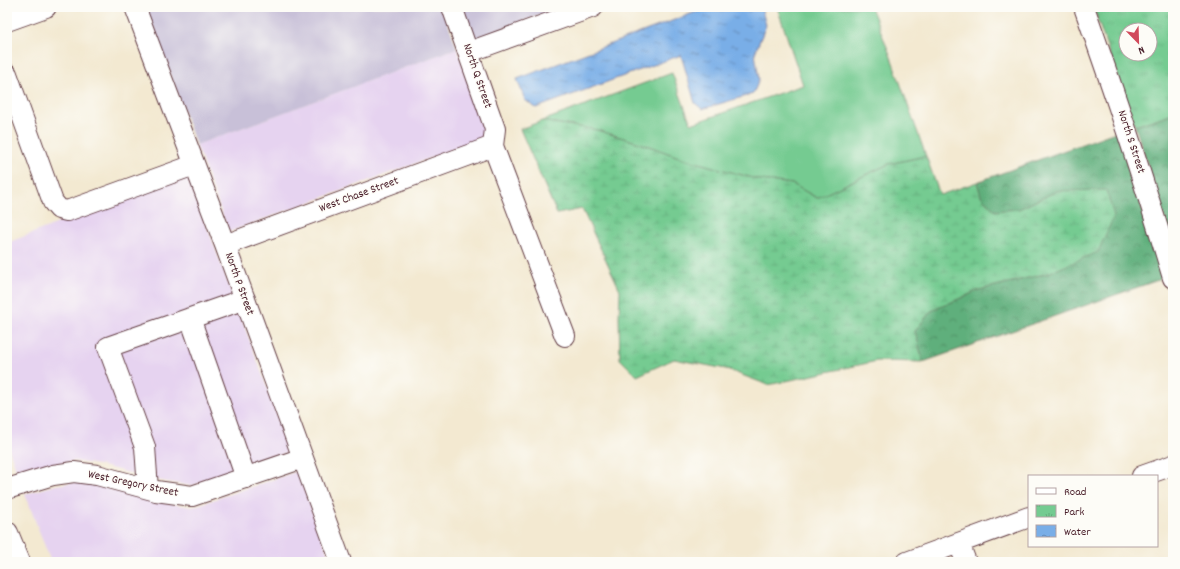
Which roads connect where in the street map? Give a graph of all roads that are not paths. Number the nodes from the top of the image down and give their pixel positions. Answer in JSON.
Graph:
{"nodes":[{"id":1,"x":46,"y":7,"type":"edge"},
{"id":2,"x":136,"y":7,"type":"edge"},
{"id":3,"x":452,"y":7,"type":"edge"},
{"id":4,"x":593,"y":7,"type":"edge"},
{"id":5,"x":1084,"y":7,"type":"edge"},
{"id":6,"x":7,"y":21,"type":"edge"},
{"id":7,"x":469,"y":52,"type":"junction"},
{"id":8,"x":7,"y":74,"type":"edge"},
{"id":9,"x":493,"y":146,"type":"junction"},
{"id":10,"x":194,"y":165,"type":"junction"},
{"id":11,"x":225,"y":245,"type":"junction"},
{"id":12,"x":1173,"y":278,"type":"edge"},
{"id":13,"x":245,"y":299,"type":"junction"},
{"id":14,"x":190,"y":318,"type":"junction"},
{"id":15,"x":565,"y":336,"type":"dead end"},
{"id":16,"x":303,"y":458,"type":"junction"},
{"id":17,"x":1173,"y":464,"type":"edge"},
{"id":18,"x":1145,"y":475,"type":"edge"},
{"id":19,"x":246,"y":478,"type":"junction"},
{"id":20,"x":148,"y":488,"type":"junction"},
{"id":21,"x":7,"y":489,"type":"edge"},
{"id":22,"x":1028,"y":517,"type":"edge"},
{"id":23,"x":7,"y":533,"type":"edge"},
{"id":24,"x":959,"y":543,"type":"junction"},
{"id":25,"x":19,"y":562,"type":"edge"},
{"id":26,"x":341,"y":562,"type":"edge"},
{"id":27,"x":907,"y":562,"type":"edge"},
{"id":28,"x":966,"y":562,"type":"edge"}],
"edges":[{"from":1,"to":6,"type":"street"},
{"from":2,"to":10,"type":"street","name":"North P Street"},
{"from":3,"to":7,"type":"street","name":"North Q Street"},
{"from":4,"to":7,"type":"street"},
{"from":5,"to":12,"type":"street","name":"North S Street"},
{"from":7,"to":9,"type":"street","name":"North Q Street"},
{"from":8,"to":10,"type":"street"},
{"from":9,"to":11,"type":"street","name":"West Chase Street"},
{"from":9,"to":15,"type":"street"},
{"from":10,"to":11,"type":"street","name":"North P Street"},
{"from":11,"to":13,"type":"street","name":"North P Street"},
{"from":13,"to":14,"type":"street"},
{"from":13,"to":16,"type":"street","name":"North P Street"},
{"from":14,"to":19,"type":"street"},
{"from":14,"to":20,"type":"street"},
{"from":16,"to":19,"type":"street","name":"West Gregory Street"},
{"from":16,"to":26,"type":"street","name":"North P Street"},
{"from":17,"to":18,"type":"street"},
{"from":19,"to":20,"type":"street","name":"West Gregory Street"},
{"from":20,"to":21,"type":"street","name":"West Gregory Street"},
{"from":22,"to":24,"type":"street"},
{"from":23,"to":25,"type":"main road"},
{"from":24,"to":27,"type":"street"},
{"from":24,"to":28,"type":"street"}]}
